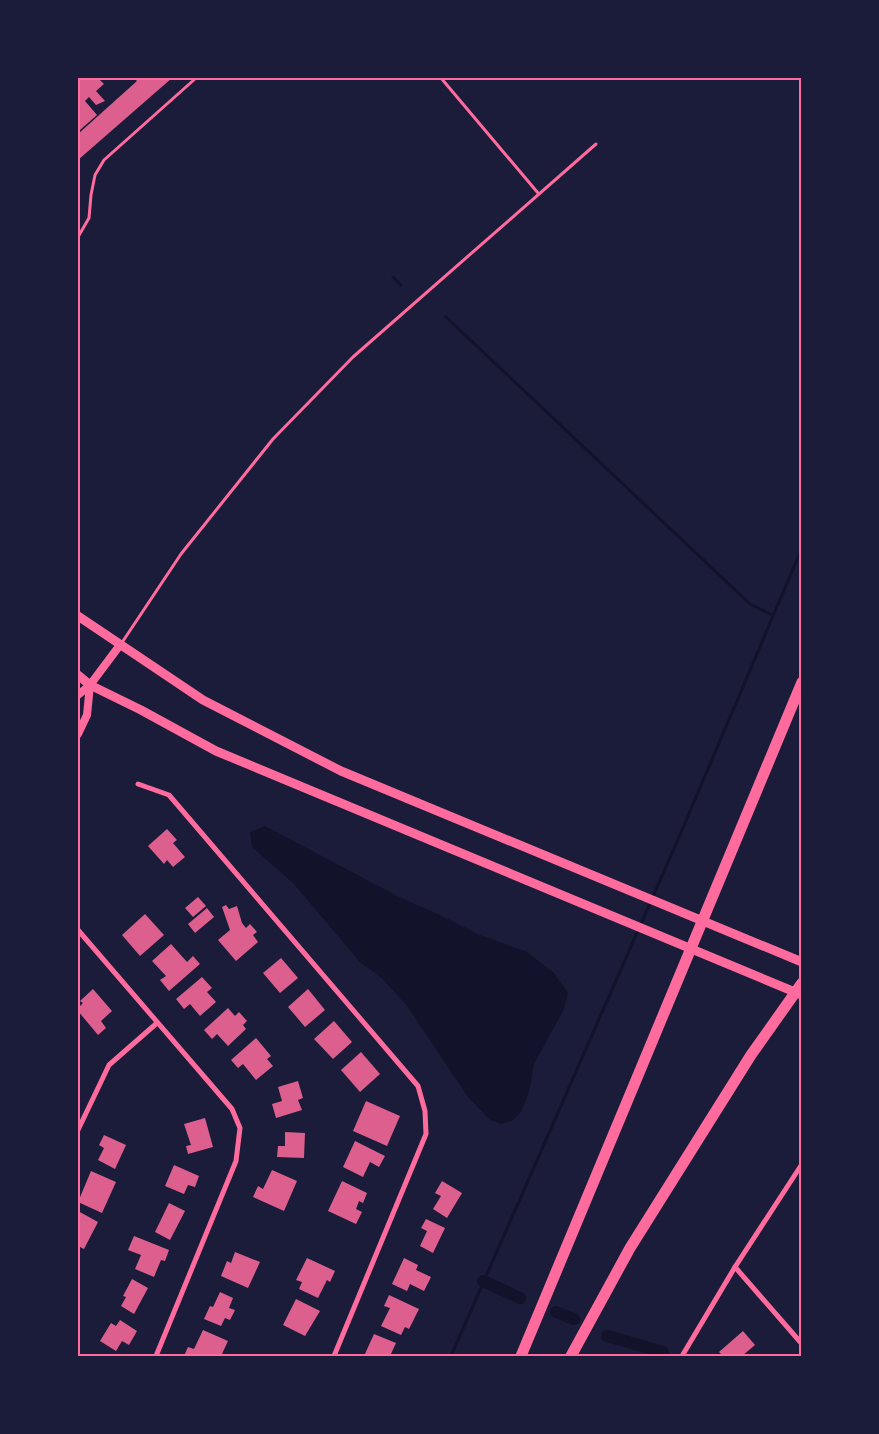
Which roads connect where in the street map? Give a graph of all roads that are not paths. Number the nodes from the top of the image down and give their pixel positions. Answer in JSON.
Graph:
{"nodes":[{"id":1,"x":196,"y":78,"type":"edge"},
{"id":2,"x":441,"y":78,"type":"edge"},
{"id":3,"x":596,"y":144,"type":"dead end"},
{"id":4,"x":538,"y":193,"type":"junction"},
{"id":5,"x":78,"y":237,"type":"edge"},
{"id":6,"x":78,"y":616,"type":"edge"},
{"id":7,"x":120,"y":645,"type":"junction"},
{"id":8,"x":78,"y":675,"type":"edge"},
{"id":9,"x":802,"y":682,"type":"edge"},
{"id":10,"x":90,"y":685,"type":"junction"},
{"id":11,"x":78,"y":695,"type":"edge"},
{"id":12,"x":78,"y":734,"type":"edge"},
{"id":13,"x":138,"y":784,"type":"dead end"},
{"id":14,"x":78,"y":930,"type":"edge"},
{"id":15,"x":802,"y":962,"type":"edge"},
{"id":16,"x":802,"y":983,"type":"edge"},
{"id":17,"x":802,"y":995,"type":"edge"},
{"id":18,"x":157,"y":1023,"type":"junction"},
{"id":19,"x":78,"y":1130,"type":"edge"},
{"id":20,"x":802,"y":1164,"type":"edge"},
{"id":21,"x":734,"y":1267,"type":"junction"},
{"id":22,"x":802,"y":1344,"type":"edge"},
{"id":23,"x":156,"y":1356,"type":"edge"},
{"id":24,"x":334,"y":1356,"type":"edge"},
{"id":25,"x":521,"y":1356,"type":"edge"},
{"id":26,"x":571,"y":1356,"type":"edge"},
{"id":27,"x":682,"y":1356,"type":"edge"}],
"edges":[{"from":1,"to":5,"type":"lane"},
{"from":2,"to":4,"type":"lane"},
{"from":3,"to":4,"type":"lane"},
{"from":4,"to":7,"type":"lane"},
{"from":6,"to":7,"type":"main road"},
{"from":7,"to":10,"type":"street"},
{"from":7,"to":15,"type":"main road"},
{"from":8,"to":10,"type":"main road"},
{"from":9,"to":25,"type":"highway"},
{"from":10,"to":11,"type":"street"},
{"from":10,"to":12,"type":"street"},
{"from":10,"to":17,"type":"main road"},
{"from":13,"to":24,"type":"street"},
{"from":14,"to":18,"type":"street"},
{"from":16,"to":26,"type":"highway"},
{"from":18,"to":19,"type":"street"},
{"from":18,"to":23,"type":"street"},
{"from":20,"to":21,"type":"street"},
{"from":21,"to":22,"type":"street"},
{"from":21,"to":27,"type":"street"}]}
